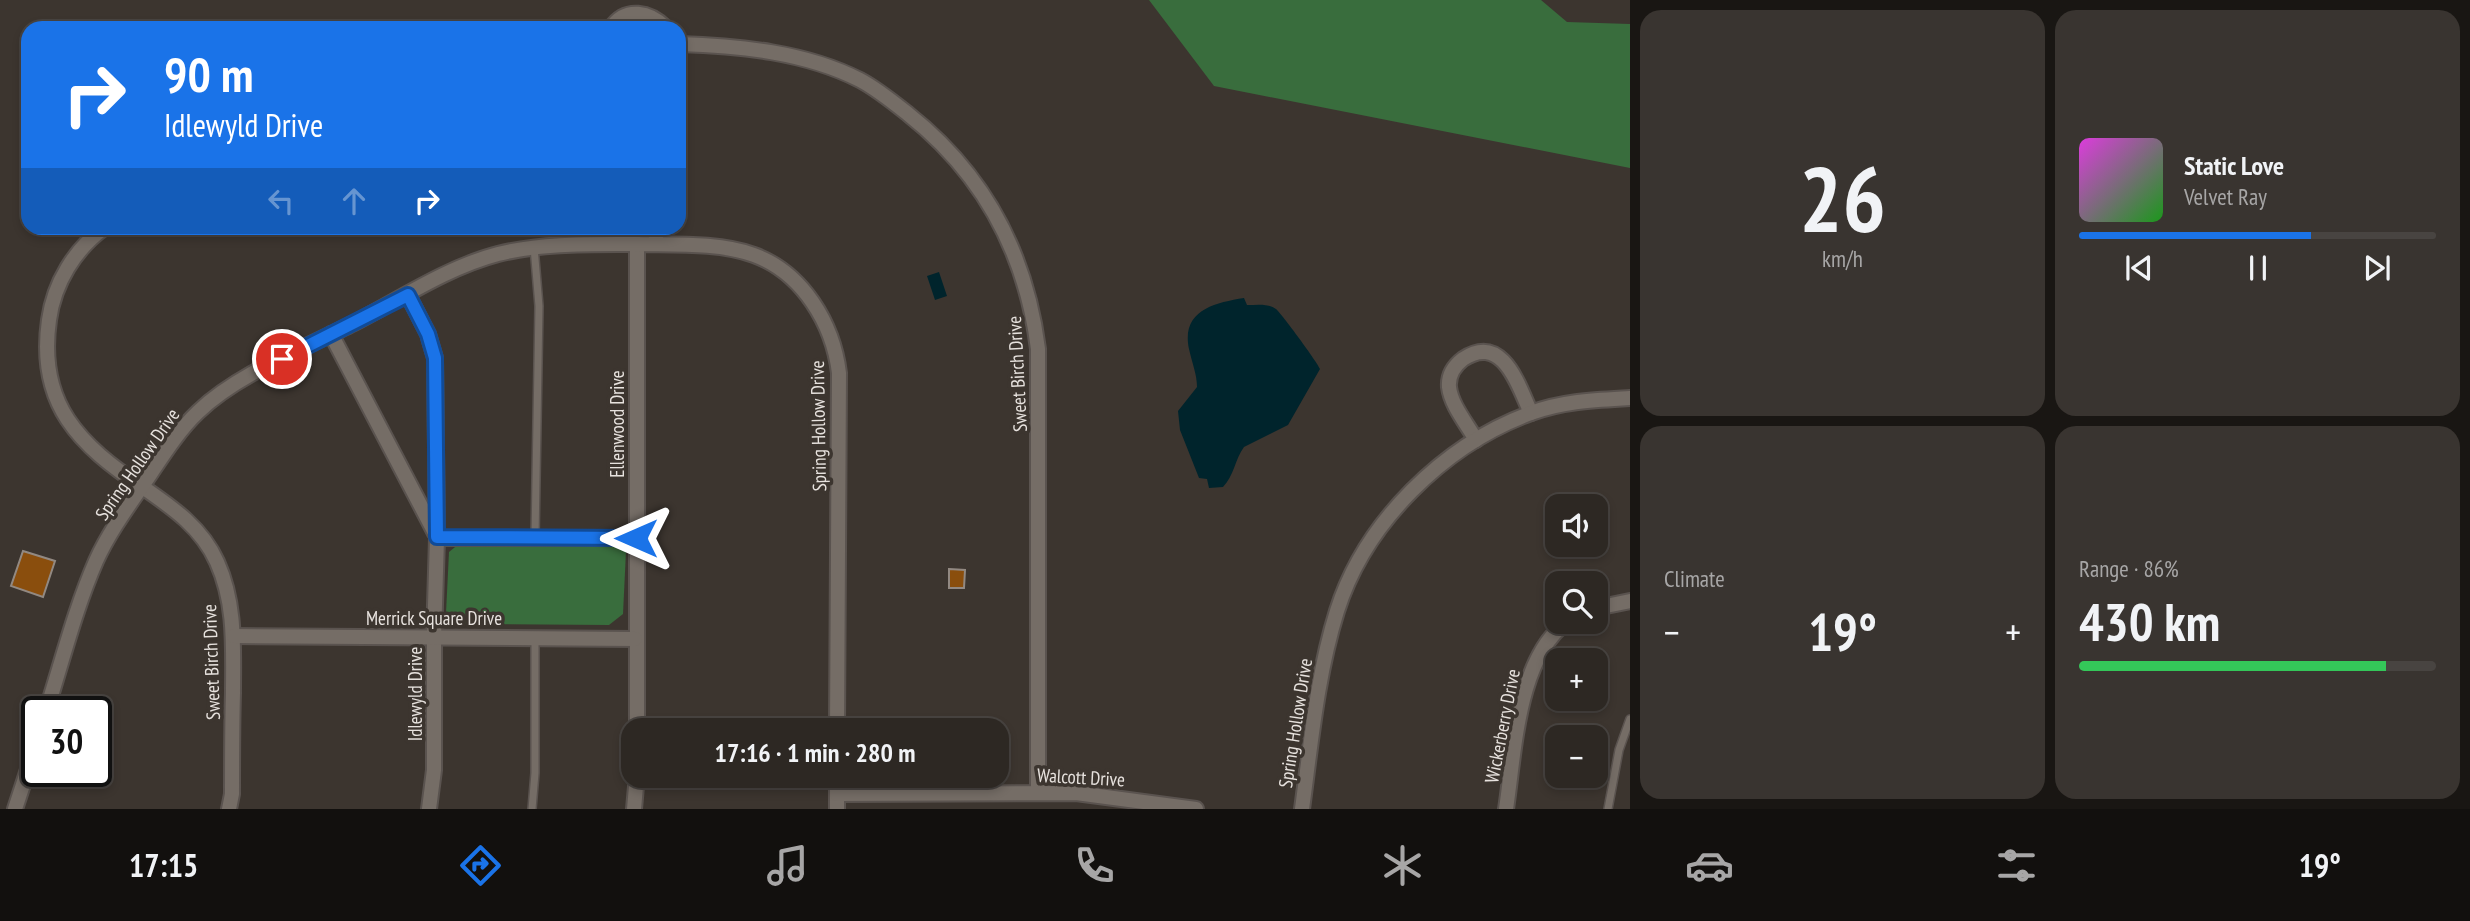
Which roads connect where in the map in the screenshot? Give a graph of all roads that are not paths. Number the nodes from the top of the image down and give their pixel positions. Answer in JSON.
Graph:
{"nodes":[{"id":1,"x":619,"y":21,"type":"edge"},
{"id":2,"x":659,"y":21,"type":"edge"},
{"id":3,"x":686,"y":44,"type":"edge"},
{"id":4,"x":94,"y":235,"type":"edge"},
{"id":5,"x":619,"y":235,"type":"edge"},
{"id":6,"x":656,"y":235,"type":"edge"},
{"id":7,"x":619,"y":244,"type":"junction"},
{"id":8,"x":637,"y":244,"type":"junction"},
{"id":9,"x":656,"y":244,"type":"junction"},
{"id":10,"x":534,"y":247,"type":"junction"},
{"id":11,"x":408,"y":295,"type":"junction"},
{"id":12,"x":331,"y":334,"type":"junction"},
{"id":13,"x":1630,"y":398,"type":"edge"},
{"id":14,"x":1531,"y":413,"type":"junction"},
{"id":15,"x":1476,"y":440,"type":"junction"},
{"id":16,"x":142,"y":487,"type":"junction"},
{"id":17,"x":437,"y":537,"type":"junction"},
{"id":18,"x":535,"y":538,"type":"junction"},
{"id":19,"x":636,"y":538,"type":"junction"},
{"id":20,"x":1630,"y":601,"type":"edge"},
{"id":21,"x":1608,"y":606,"type":"edge"},
{"id":22,"x":1553,"y":634,"type":"edge"},
{"id":23,"x":233,"y":636,"type":"junction"},
{"id":24,"x":434,"y":638,"type":"junction"},
{"id":25,"x":534,"y":638,"type":"junction"},
{"id":26,"x":635,"y":639,"type":"junction"},
{"id":27,"x":51,"y":696,"type":"edge"},
{"id":28,"x":637,"y":718,"type":"edge"},
{"id":29,"x":837,"y":718,"type":"edge"},
{"id":30,"x":1630,"y":719,"type":"edge"},
{"id":31,"x":22,"y":787,"type":"edge"},
{"id":32,"x":636,"y":788,"type":"edge"},
{"id":33,"x":1038,"y":793,"type":"junction"},
{"id":34,"x":837,"y":802,"type":"edge"},
{"id":35,"x":15,"y":809,"type":"edge"},
{"id":36,"x":229,"y":809,"type":"edge"},
{"id":37,"x":429,"y":809,"type":"edge"},
{"id":38,"x":532,"y":809,"type":"edge"},
{"id":39,"x":634,"y":809,"type":"edge"},
{"id":40,"x":1196,"y":809,"type":"edge"},
{"id":41,"x":1301,"y":809,"type":"edge"},
{"id":42,"x":1506,"y":809,"type":"edge"},
{"id":43,"x":1608,"y":809,"type":"edge"}],
"edges":[{"from":1,"to":2,"type":"street"},
{"from":3,"to":33,"type":"street","name":"Sweet Birch Drive"},
{"from":4,"to":16,"type":"street","name":"Sweet Birch Drive"},
{"from":5,"to":7,"type":"street"},
{"from":6,"to":9,"type":"street"},
{"from":7,"to":8,"type":"street","name":"Spring Hollow Drive"},
{"from":7,"to":10,"type":"street","name":"Spring Hollow Drive"},
{"from":8,"to":9,"type":"street","name":"Spring Hollow Drive"},
{"from":8,"to":19,"type":"street","name":"Ellenwood Drive"},
{"from":9,"to":29,"type":"street","name":"Spring Hollow Drive"},
{"from":10,"to":11,"type":"street","name":"Spring Hollow Drive"},
{"from":10,"to":18,"type":"lane"},
{"from":11,"to":12,"type":"street","name":"Spring Hollow Drive"},
{"from":11,"to":17,"type":"street","name":"Idlewyld Drive"},
{"from":12,"to":16,"type":"street","name":"Spring Hollow Drive"},
{"from":12,"to":17,"type":"street","name":"Idlewyld Drive"},
{"from":13,"to":14,"type":"street","name":"Spring Hollow Drive"},
{"from":14,"to":15,"type":"street","name":"Spring Hollow Drive"},
{"from":14,"to":15,"type":"street"},
{"from":15,"to":41,"type":"street","name":"Spring Hollow Drive"},
{"from":16,"to":23,"type":"street","name":"Sweet Birch Drive"},
{"from":16,"to":27,"type":"street","name":"Spring Hollow Drive"},
{"from":17,"to":18,"type":"street"},
{"from":17,"to":24,"type":"street","name":"Idlewyld Drive"},
{"from":18,"to":19,"type":"street"},
{"from":19,"to":26,"type":"street","name":"Ellenwood Drive"},
{"from":20,"to":21,"type":"street"},
{"from":22,"to":42,"type":"street","name":"Wickerberry Drive"},
{"from":23,"to":24,"type":"street","name":"Merrick Square Drive"},
{"from":23,"to":36,"type":"street","name":"Sweet Birch Drive"},
{"from":24,"to":25,"type":"street","name":"Merrick Square Drive"},
{"from":24,"to":37,"type":"street","name":"Idlewyld Drive"},
{"from":25,"to":26,"type":"street","name":"Merrick Square Drive"},
{"from":25,"to":38,"type":"lane"},
{"from":26,"to":28,"type":"street","name":"Ellenwood Drive"},
{"from":30,"to":43,"type":"lane"},
{"from":31,"to":35,"type":"street"},
{"from":32,"to":39,"type":"street"},
{"from":33,"to":34,"type":"street","name":"Walcott Drive"},
{"from":33,"to":40,"type":"street","name":"Walcott Drive"}]}
